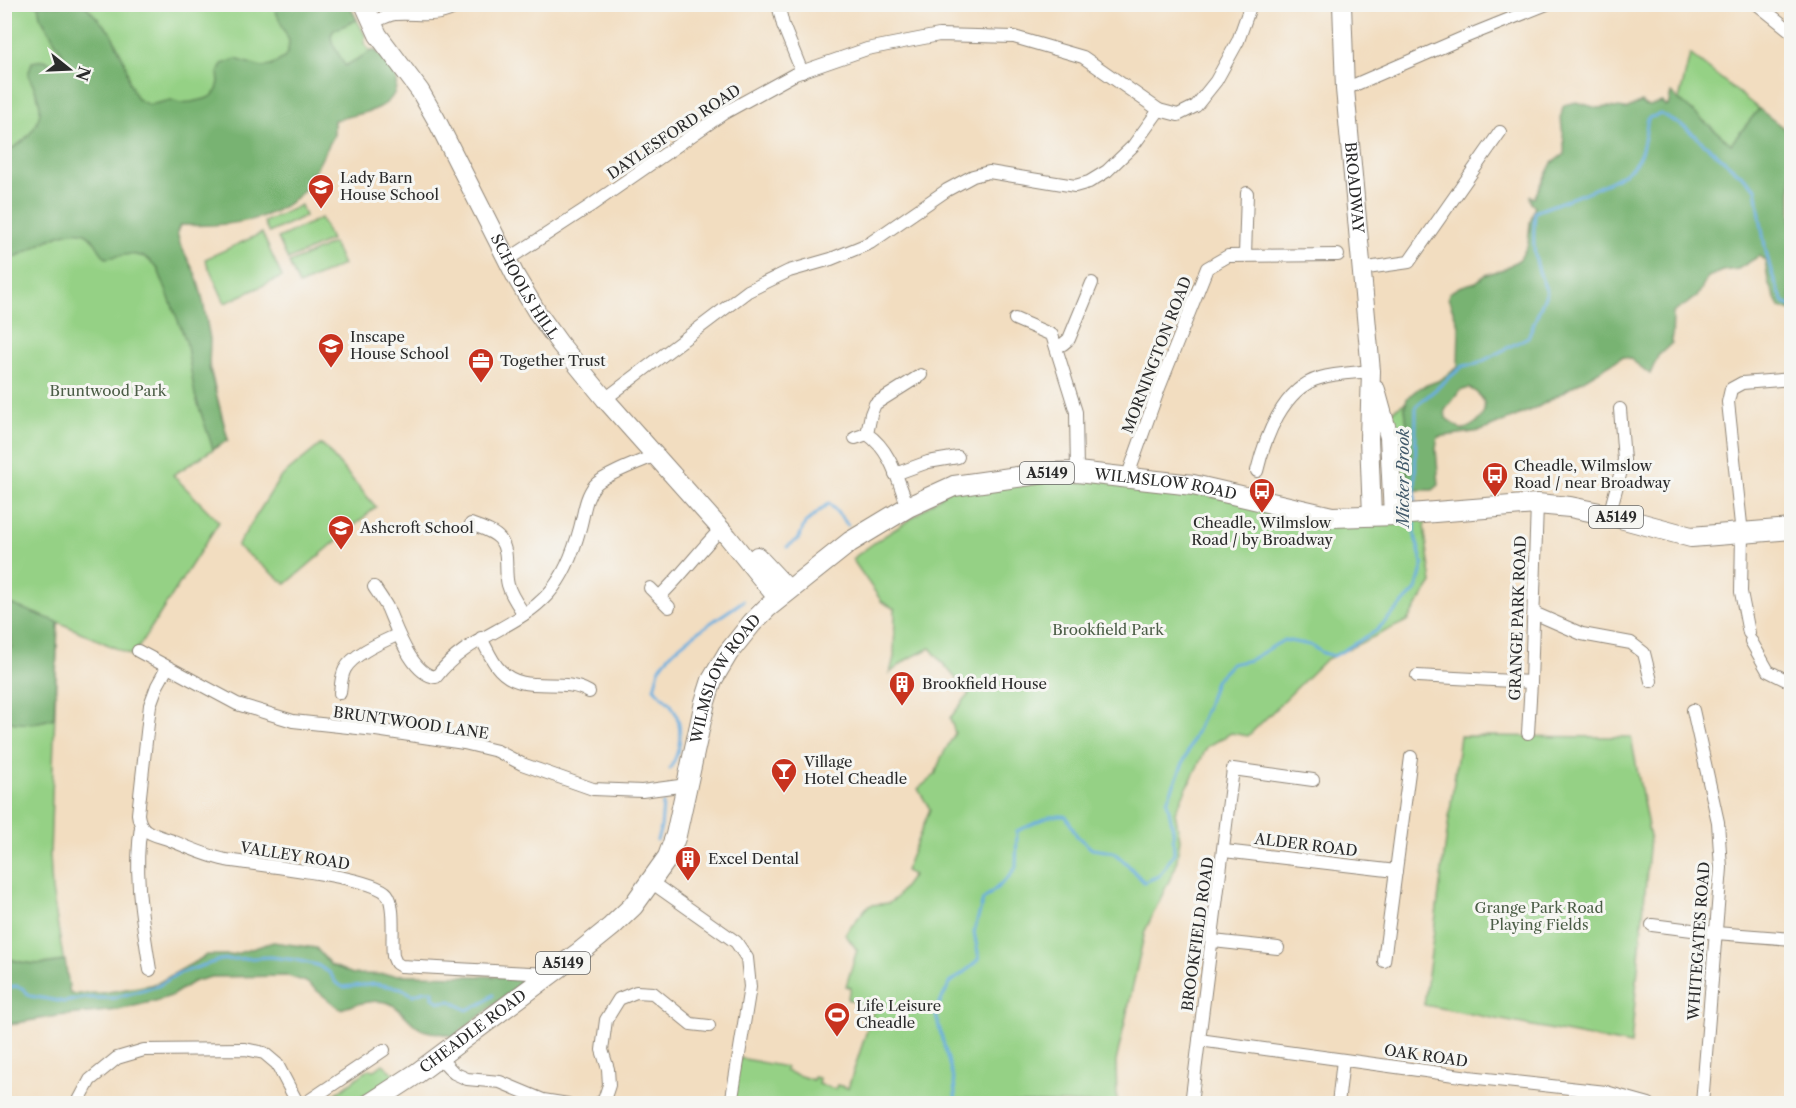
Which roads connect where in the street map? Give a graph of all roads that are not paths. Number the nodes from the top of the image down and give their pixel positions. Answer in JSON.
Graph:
{"nodes":[{"id":1,"x":364,"y":4,"type":"edge"},
{"id":2,"x":460,"y":4,"type":"edge"},
{"id":3,"x":778,"y":4,"type":"edge"},
{"id":4,"x":1251,"y":4,"type":"edge"},
{"id":5,"x":1342,"y":4,"type":"edge"},
{"id":6,"x":1547,"y":4,"type":"edge"},
{"id":7,"x":1757,"y":4,"type":"edge"},
{"id":8,"x":372,"y":23,"type":"junction"},
{"id":9,"x":1791,"y":32,"type":"edge"},
{"id":10,"x":801,"y":72,"type":"junction"},
{"id":11,"x":1345,"y":89,"type":"junction"},
{"id":12,"x":1158,"y":110,"type":"junction"},
{"id":13,"x":1500,"y":132,"type":"dead end"},
{"id":14,"x":1247,"y":193,"type":"dead end"},
{"id":15,"x":1245,"y":255,"type":"junction"},
{"id":16,"x":1338,"y":255,"type":"dead end"},
{"id":17,"x":507,"y":260,"type":"junction"},
{"id":18,"x":1360,"y":269,"type":"junction"},
{"id":19,"x":1092,"y":283,"type":"dead end"},
{"id":20,"x":1015,"y":319,"type":"dead end"},
{"id":21,"x":1056,"y":347,"type":"junction"},
{"id":22,"x":1371,"y":371,"type":"junction"},
{"id":23,"x":921,"y":375,"type":"dead end"},
{"id":24,"x":1791,"y":379,"type":"edge"},
{"id":25,"x":605,"y":399,"type":"junction"},
{"id":26,"x":1620,"y":409,"type":"dead end"},
{"id":27,"x":656,"y":455,"type":"junction"},
{"id":28,"x":958,"y":457,"type":"dead end"},
{"id":29,"x":1257,"y":471,"type":"dead end"},
{"id":30,"x":1077,"y":472,"type":"junction"},
{"id":31,"x":895,"y":474,"type":"junction"},
{"id":32,"x":1127,"y":478,"type":"junction"},
{"id":33,"x":1537,"y":504,"type":"junction"},
{"id":34,"x":908,"y":507,"type":"junction"},
{"id":35,"x":1398,"y":514,"type":"junction"},
{"id":36,"x":1609,"y":515,"type":"junction"},
{"id":37,"x":1372,"y":516,"type":"junction"},
{"id":38,"x":471,"y":524,"type":"dead end"},
{"id":39,"x":1791,"y":529,"type":"edge"},
{"id":40,"x":724,"y":533,"type":"junction"},
{"id":41,"x":1742,"y":534,"type":"junction"},
{"id":42,"x":374,"y":587,"type":"dead end"},
{"id":43,"x":784,"y":594,"type":"junction"},
{"id":44,"x":669,"y":606,"type":"dead end"},
{"id":45,"x":1534,"y":613,"type":"junction"},
{"id":46,"x":524,"y":614,"type":"junction"},
{"id":47,"x":397,"y":635,"type":"junction"},
{"id":48,"x":481,"y":638,"type":"junction"},
{"id":49,"x":138,"y":651,"type":"dead end"},
{"id":50,"x":167,"y":668,"type":"junction"},
{"id":51,"x":1417,"y":676,"type":"dead end"},
{"id":52,"x":1651,"y":681,"type":"dead end"},
{"id":53,"x":1531,"y":682,"type":"junction"},
{"id":54,"x":1791,"y":682,"type":"edge"},
{"id":55,"x":589,"y":692,"type":"dead end"},
{"id":56,"x":340,"y":693,"type":"dead end"},
{"id":57,"x":1693,"y":710,"type":"dead end"},
{"id":58,"x":1527,"y":733,"type":"dead end"},
{"id":59,"x":1411,"y":757,"type":"dead end"},
{"id":60,"x":1313,"y":780,"type":"dead end"},
{"id":61,"x":687,"y":785,"type":"junction"},
{"id":62,"x":141,"y":827,"type":"junction"},
{"id":63,"x":1224,"y":851,"type":"junction"},
{"id":64,"x":1390,"y":870,"type":"junction"},
{"id":65,"x":651,"y":882,"type":"junction"},
{"id":66,"x":1652,"y":925,"type":"dead end"},
{"id":67,"x":1716,"y":933,"type":"junction"},
{"id":68,"x":1791,"y":939,"type":"edge"},
{"id":69,"x":1213,"y":941,"type":"junction"},
{"id":70,"x":1278,"y":948,"type":"dead end"},
{"id":71,"x":1384,"y":961,"type":"dead end"},
{"id":72,"x":150,"y":970,"type":"dead end"},
{"id":73,"x":549,"y":974,"type":"junction"},
{"id":74,"x":709,"y":1026,"type":"dead end"},
{"id":75,"x":1199,"y":1040,"type":"junction"},
{"id":76,"x":384,"y":1050,"type":"dead end"},
{"id":77,"x":439,"y":1057,"type":"junction"},
{"id":78,"x":1343,"y":1060,"type":"junction"},
{"id":79,"x":604,"y":1103,"type":"edge"},
{"id":80,"x":77,"y":1104,"type":"edge"},
{"id":81,"x":298,"y":1104,"type":"edge"},
{"id":82,"x":304,"y":1104,"type":"edge"},
{"id":83,"x":370,"y":1104,"type":"edge"},
{"id":84,"x":568,"y":1104,"type":"edge"},
{"id":85,"x":731,"y":1104,"type":"edge"},
{"id":86,"x":1191,"y":1104,"type":"edge"},
{"id":87,"x":1338,"y":1104,"type":"edge"},
{"id":88,"x":1649,"y":1104,"type":"edge"},
{"id":89,"x":1702,"y":1104,"type":"edge"}],
"edges":[{"from":1,"to":8,"type":"street","name":"SCHOOLS HILL"},
{"from":2,"to":8,"type":"street"},
{"from":3,"to":10,"type":"street"},
{"from":4,"to":12,"type":"street"},
{"from":5,"to":11,"type":"street","name":"BROADWAY"},
{"from":6,"to":11,"type":"street"},
{"from":7,"to":9,"type":"street"},
{"from":8,"to":17,"type":"street","name":"SCHOOLS HILL"},
{"from":10,"to":12,"type":"street","name":"DAYLESFORD ROAD"},
{"from":10,"to":17,"type":"street","name":"DAYLESFORD ROAD"},
{"from":11,"to":18,"type":"street","name":"BROADWAY"},
{"from":12,"to":25,"type":"street"},
{"from":13,"to":18,"type":"street"},
{"from":14,"to":15,"type":"street"},
{"from":15,"to":16,"type":"street","name":"MORNINGTON ROAD"},
{"from":15,"to":32,"type":"street","name":"MORNINGTON ROAD"},
{"from":17,"to":25,"type":"street","name":"SCHOOLS HILL"},
{"from":18,"to":22,"type":"street","name":"BROADWAY"},
{"from":19,"to":21,"type":"street"},
{"from":20,"to":21,"type":"street"},
{"from":21,"to":30,"type":"street"},
{"from":22,"to":29,"type":"street"},
{"from":22,"to":35,"type":"street","name":"BROADWAY"},
{"from":22,"to":37,"type":"street","name":"BROADWAY"},
{"from":23,"to":31,"type":"street"},
{"from":24,"to":41,"type":"street"},
{"from":25,"to":27,"type":"street","name":"SCHOOLS HILL"},
{"from":26,"to":36,"type":"street"},
{"from":27,"to":40,"type":"street","name":"SCHOOLS HILL"},
{"from":27,"to":46,"type":"street"},
{"from":28,"to":31,"type":"street"},
{"from":30,"to":32,"type":"main road","name":"WILMSLOW ROAD","number":"A5149"},
{"from":30,"to":34,"type":"main road","name":"WILMSLOW ROAD","number":"A5149"},
{"from":31,"to":34,"type":"street"},
{"from":32,"to":37,"type":"main road","name":"WILMSLOW ROAD","number":"A5149"},
{"from":33,"to":35,"type":"main road","name":"WILMSLOW ROAD","number":"A5149"},
{"from":33,"to":36,"type":"main road","name":"WILMSLOW ROAD","number":"A5149"},
{"from":33,"to":45,"type":"street","name":"GRANGE PARK ROAD"},
{"from":34,"to":43,"type":"main road","name":"WILMSLOW ROAD","number":"A5149"},
{"from":35,"to":37,"type":"main road","name":"WILMSLOW ROAD","number":"A5149"},
{"from":36,"to":41,"type":"main road","name":"WILMSLOW ROAD","number":"A5149"},
{"from":38,"to":46,"type":"street"},
{"from":39,"to":41,"type":"main road","name":"WILMSLOW ROAD","number":"A5149"},
{"from":40,"to":43,"type":"street","name":"SCHOOLS HILL"},
{"from":40,"to":44,"type":"street"},
{"from":41,"to":54,"type":"street"},
{"from":42,"to":47,"type":"street"},
{"from":43,"to":61,"type":"main road","name":"WILMSLOW ROAD","number":"A5149"},
{"from":45,"to":52,"type":"street"},
{"from":45,"to":53,"type":"street","name":"GRANGE PARK ROAD"},
{"from":46,"to":48,"type":"street"},
{"from":47,"to":48,"type":"street"},
{"from":47,"to":56,"type":"street"},
{"from":48,"to":55,"type":"street"},
{"from":49,"to":50,"type":"street","name":"BRUNTWOOD LANE"},
{"from":50,"to":61,"type":"street","name":"BRUNTWOOD LANE"},
{"from":50,"to":62,"type":"street"},
{"from":51,"to":53,"type":"street"},
{"from":53,"to":58,"type":"street","name":"GRANGE PARK ROAD"},
{"from":57,"to":67,"type":"street","name":"WHITEGATES ROAD"},
{"from":59,"to":64,"type":"street"},
{"from":60,"to":63,"type":"street","name":"BROOKFIELD ROAD"},
{"from":61,"to":65,"type":"main road","name":"WILMSLOW ROAD","number":"A5149"},
{"from":62,"to":72,"type":"street"},
{"from":62,"to":73,"type":"street","name":"VALLEY ROAD"},
{"from":63,"to":64,"type":"street","name":"ALDER ROAD"},
{"from":63,"to":69,"type":"street","name":"BROOKFIELD ROAD"},
{"from":64,"to":71,"type":"street"},
{"from":65,"to":73,"type":"main road","name":"CHEADLE ROAD","number":"A5149"},
{"from":65,"to":85,"type":"street"},
{"from":66,"to":67,"type":"street"},
{"from":67,"to":68,"type":"street"},
{"from":67,"to":89,"type":"street","name":"WHITEGATES ROAD"},
{"from":69,"to":70,"type":"street"},
{"from":69,"to":75,"type":"street","name":"BROOKFIELD ROAD"},
{"from":73,"to":77,"type":"main road","name":"CHEADLE ROAD","number":"A5149"},
{"from":74,"to":79,"type":"street"},
{"from":75,"to":78,"type":"street","name":"OAK ROAD"},
{"from":75,"to":86,"type":"street","name":"BROOKFIELD ROAD"},
{"from":76,"to":82,"type":"street"},
{"from":77,"to":83,"type":"main road","name":"CHEADLE ROAD","number":"A5149"},
{"from":77,"to":84,"type":"street"},
{"from":78,"to":87,"type":"street"},
{"from":78,"to":88,"type":"street","name":"OAK ROAD"},
{"from":80,"to":81,"type":"street"}]}
